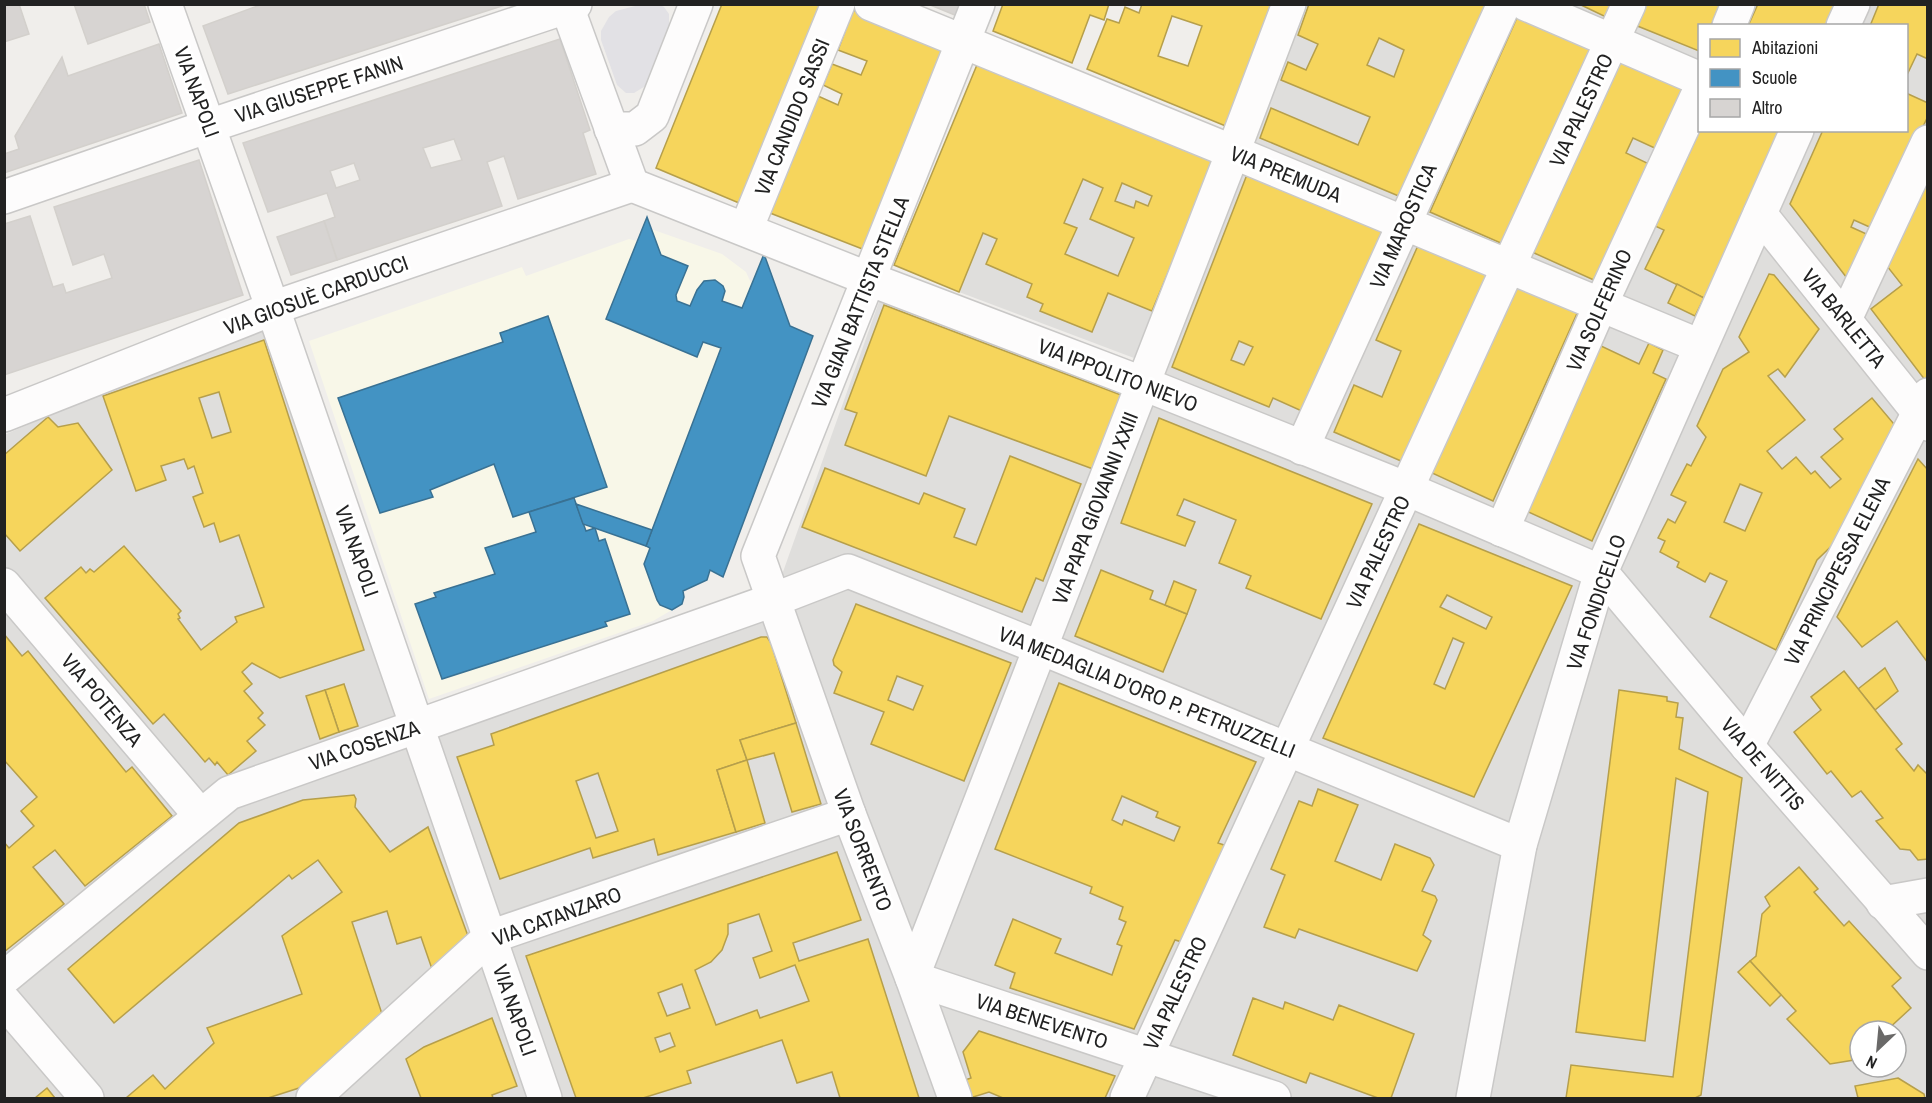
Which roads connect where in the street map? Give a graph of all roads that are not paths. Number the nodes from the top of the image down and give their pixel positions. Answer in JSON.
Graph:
{"nodes":[{"id":1,"x":165,"y":4,"type":"edge"},
{"id":2,"x":696,"y":4,"type":"edge"},
{"id":3,"x":838,"y":4,"type":"edge"},
{"id":4,"x":871,"y":4,"type":"edge"},
{"id":5,"x":978,"y":4,"type":"edge"},
{"id":6,"x":1288,"y":4,"type":"edge"},
{"id":7,"x":1504,"y":4,"type":"edge"},
{"id":8,"x":1526,"y":4,"type":"edge"},
{"id":9,"x":1629,"y":4,"type":"edge"},
{"id":10,"x":1738,"y":4,"type":"edge"},
{"id":11,"x":1853,"y":4,"type":"edge"},
{"id":12,"x":569,"y":6,"type":"edge"},
{"id":13,"x":1730,"y":24,"type":"edge"},
{"id":14,"x":1845,"y":24,"type":"edge"},
{"id":15,"x":1612,"y":42,"type":"junction"},
{"id":16,"x":963,"y":43,"type":"junction"},
{"id":17,"x":1698,"y":78,"type":"edge"},
{"id":18,"x":1698,"y":94,"type":"edge"},
{"id":19,"x":209,"y":126,"type":"junction"},
{"id":20,"x":611,"y":129,"type":"junction"},
{"id":21,"x":1796,"y":132,"type":"edge"},
{"id":22,"x":1928,"y":141,"type":"edge"},
{"id":23,"x":1233,"y":152,"type":"junction"},
{"id":24,"x":632,"y":185,"type":"junction"},
{"id":25,"x":4,"y":197,"type":"edge"},
{"id":26,"x":1760,"y":214,"type":"junction"},
{"id":27,"x":1405,"y":223,"type":"junction"},
{"id":28,"x":746,"y":229,"type":"junction"},
{"id":29,"x":1509,"y":266,"type":"junction"},
{"id":30,"x":869,"y":279,"type":"junction"},
{"id":31,"x":1601,"y":304,"type":"junction"},
{"id":32,"x":273,"y":309,"type":"junction"},
{"id":33,"x":1845,"y":319,"type":"junction"},
{"id":34,"x":1700,"y":346,"type":"junction"},
{"id":35,"x":1144,"y":384,"type":"junction"},
{"id":36,"x":1925,"y":410,"type":"edge"},
{"id":37,"x":4,"y":415,"type":"edge"},
{"id":38,"x":1302,"y":448,"type":"junction"},
{"id":39,"x":1407,"y":489,"type":"junction"},
{"id":40,"x":1502,"y":530,"type":"junction"},
{"id":41,"x":1601,"y":572,"type":"junction"},
{"id":42,"x":4,"y":585,"type":"edge"},
{"id":43,"x":773,"y":600,"type":"junction"},
{"id":44,"x":1041,"y":648,"type":"junction"},
{"id":45,"x":417,"y":727,"type":"junction"},
{"id":46,"x":1747,"y":746,"type":"junction"},
{"id":47,"x":1287,"y":749,"type":"junction"},
{"id":48,"x":849,"y":814,"type":"junction"},
{"id":49,"x":200,"y":815,"type":"junction"},
{"id":50,"x":1520,"y":845,"type":"junction"},
{"id":51,"x":1928,"y":895,"type":"edge"},
{"id":52,"x":1883,"y":903,"type":"junction"},
{"id":53,"x":490,"y":937,"type":"junction"},
{"id":54,"x":1928,"y":953,"type":"edge"},
{"id":55,"x":4,"y":978,"type":"edge"},
{"id":56,"x":912,"y":978,"type":"junction"},
{"id":57,"x":4,"y":1001,"type":"edge"},
{"id":58,"x":1146,"y":1056,"type":"junction"},
{"id":59,"x":87,"y":1098,"type":"edge"},
{"id":60,"x":313,"y":1098,"type":"edge"},
{"id":61,"x":546,"y":1098,"type":"edge"},
{"id":62,"x":955,"y":1098,"type":"edge"},
{"id":63,"x":1127,"y":1098,"type":"edge"},
{"id":64,"x":1274,"y":1098,"type":"edge"},
{"id":65,"x":1473,"y":1098,"type":"edge"}],
"edges":[{"from":1,"to":19,"type":"street","name":"VIA NAPOLI"},
{"from":2,"to":20,"type":"street"},
{"from":3,"to":28,"type":"street","name":"VIA CANDIDO SASSI"},
{"from":4,"to":16,"type":"street","name":"VIA PREMUDA"},
{"from":5,"to":16,"type":"street","name":"VIA GIAN BATTISTA STELLA"},
{"from":6,"to":23,"type":"street","name":"VIA PAPA GIOVANNI XXIII"},
{"from":7,"to":27,"type":"street","name":"VIA MAROSTICA"},
{"from":8,"to":15,"type":"street"},
{"from":9,"to":15,"type":"street","name":"VIA PALESTRO"},
{"from":10,"to":13,"type":"street"},
{"from":11,"to":14,"type":"street"},
{"from":12,"to":19,"type":"street","name":"VIA GIUSEPPE FANIN"},
{"from":12,"to":20,"type":"street"},
{"from":15,"to":17,"type":"street"},
{"from":15,"to":29,"type":"street","name":"VIA PALESTRO"},
{"from":16,"to":23,"type":"street","name":"VIA PREMUDA"},
{"from":16,"to":30,"type":"street","name":"VIA GIAN BATTISTA STELLA"},
{"from":18,"to":31,"type":"street","name":"VIA SOLFERINO"},
{"from":19,"to":25,"type":"street","name":"VIA GIUSEPPE FANIN"},
{"from":19,"to":32,"type":"street","name":"VIA NAPOLI"},
{"from":20,"to":24,"type":"street"},
{"from":21,"to":26,"type":"street","name":"VIA FONDICELLO"},
{"from":22,"to":33,"type":"street"},
{"from":23,"to":27,"type":"street","name":"VIA PREMUDA"},
{"from":23,"to":35,"type":"street","name":"VIA PAPA GIOVANNI XXIII"},
{"from":24,"to":28,"type":"street","name":"VIA IPPOLITO NIEVO"},
{"from":24,"to":32,"type":"street","name":"VIA GIOSUÈ CARDUCCI"},
{"from":26,"to":33,"type":"street","name":"VIA BARLETTA"},
{"from":26,"to":34,"type":"street","name":"VIA FONDICELLO"},
{"from":27,"to":29,"type":"street","name":"VIA PREMUDA"},
{"from":27,"to":38,"type":"street","name":"VIA MAROSTICA"},
{"from":28,"to":30,"type":"street","name":"VIA IPPOLITO NIEVO"},
{"from":29,"to":31,"type":"street","name":"VIA PREMUDA"},
{"from":29,"to":39,"type":"street","name":"VIA PALESTRO"},
{"from":30,"to":35,"type":"street","name":"VIA IPPOLITO NIEVO"},
{"from":30,"to":43,"type":"street","name":"VIA GIAN BATTISTA STELLA"},
{"from":31,"to":34,"type":"street","name":"VIA PREMUDA"},
{"from":31,"to":40,"type":"street","name":"VIA SOLFERINO"},
{"from":32,"to":37,"type":"street","name":"VIA GIOSUÈ CARDUCCI"},
{"from":32,"to":45,"type":"street","name":"VIA NAPOLI"},
{"from":33,"to":36,"type":"street","name":"VIA BARLETTA"},
{"from":34,"to":41,"type":"street","name":"VIA FONDICELLO"},
{"from":35,"to":38,"type":"street","name":"VIA IPPOLITO NIEVO"},
{"from":35,"to":44,"type":"street","name":"VIA PAPA GIOVANNI XXIII"},
{"from":36,"to":46,"type":"street","name":"VIA PRINCIPESSA ELENA"},
{"from":38,"to":39,"type":"street","name":"VIA IPPOLITO NIEVO"},
{"from":39,"to":40,"type":"street","name":"VIA IPPOLITO NIEVO"},
{"from":39,"to":47,"type":"street","name":"VIA PALESTRO"},
{"from":40,"to":41,"type":"street","name":"VIA IPPOLITO NIEVO"},
{"from":41,"to":46,"type":"street","name":"VIA DE NITTIS"},
{"from":41,"to":50,"type":"street","name":"VIA FONDICELLO"},
{"from":42,"to":49,"type":"street","name":"VIA POTENZA"},
{"from":43,"to":44,"type":"street","name":"VIA MEDAGLIA D'ORO P. PETRUZZELLI"},
{"from":43,"to":45,"type":"street","name":"VIA COSENZA"},
{"from":43,"to":48,"type":"street","name":"VIA SORRENTO"},
{"from":44,"to":47,"type":"street","name":"VIA MEDAGLIA D'ORO P. PETRUZZELLI"},
{"from":44,"to":56,"type":"street","name":"VIA PAPA GIOVANNI XXIII"},
{"from":45,"to":49,"type":"street","name":"VIA COSENZA"},
{"from":45,"to":53,"type":"street","name":"VIA NAPOLI"},
{"from":46,"to":52,"type":"street","name":"VIA DE NITTIS"},
{"from":47,"to":50,"type":"street","name":"VIA MEDAGLIA D'ORO P. PETRUZZELLI"},
{"from":47,"to":58,"type":"street","name":"VIA PALESTRO"},
{"from":48,"to":53,"type":"street","name":"VIA CATANZARO"},
{"from":48,"to":56,"type":"street","name":"VIA SORRENTO"},
{"from":49,"to":55,"type":"street","name":"VIA COSENZA"},
{"from":50,"to":65,"type":"street","name":"VIA FONDICELLO"},
{"from":51,"to":52,"type":"street"},
{"from":52,"to":54,"type":"street","name":"VIA DE NITTIS"},
{"from":53,"to":60,"type":"street","name":"VIA CATANZARO"},
{"from":53,"to":61,"type":"street","name":"VIA NAPOLI"},
{"from":56,"to":58,"type":"street","name":"VIA BENEVENTO"},
{"from":56,"to":62,"type":"street","name":"VIA SORRENTO"},
{"from":57,"to":59,"type":"street"},
{"from":58,"to":63,"type":"street","name":"VIA PALESTRO"},
{"from":58,"to":64,"type":"street","name":"VIA BENEVENTO"}]}
